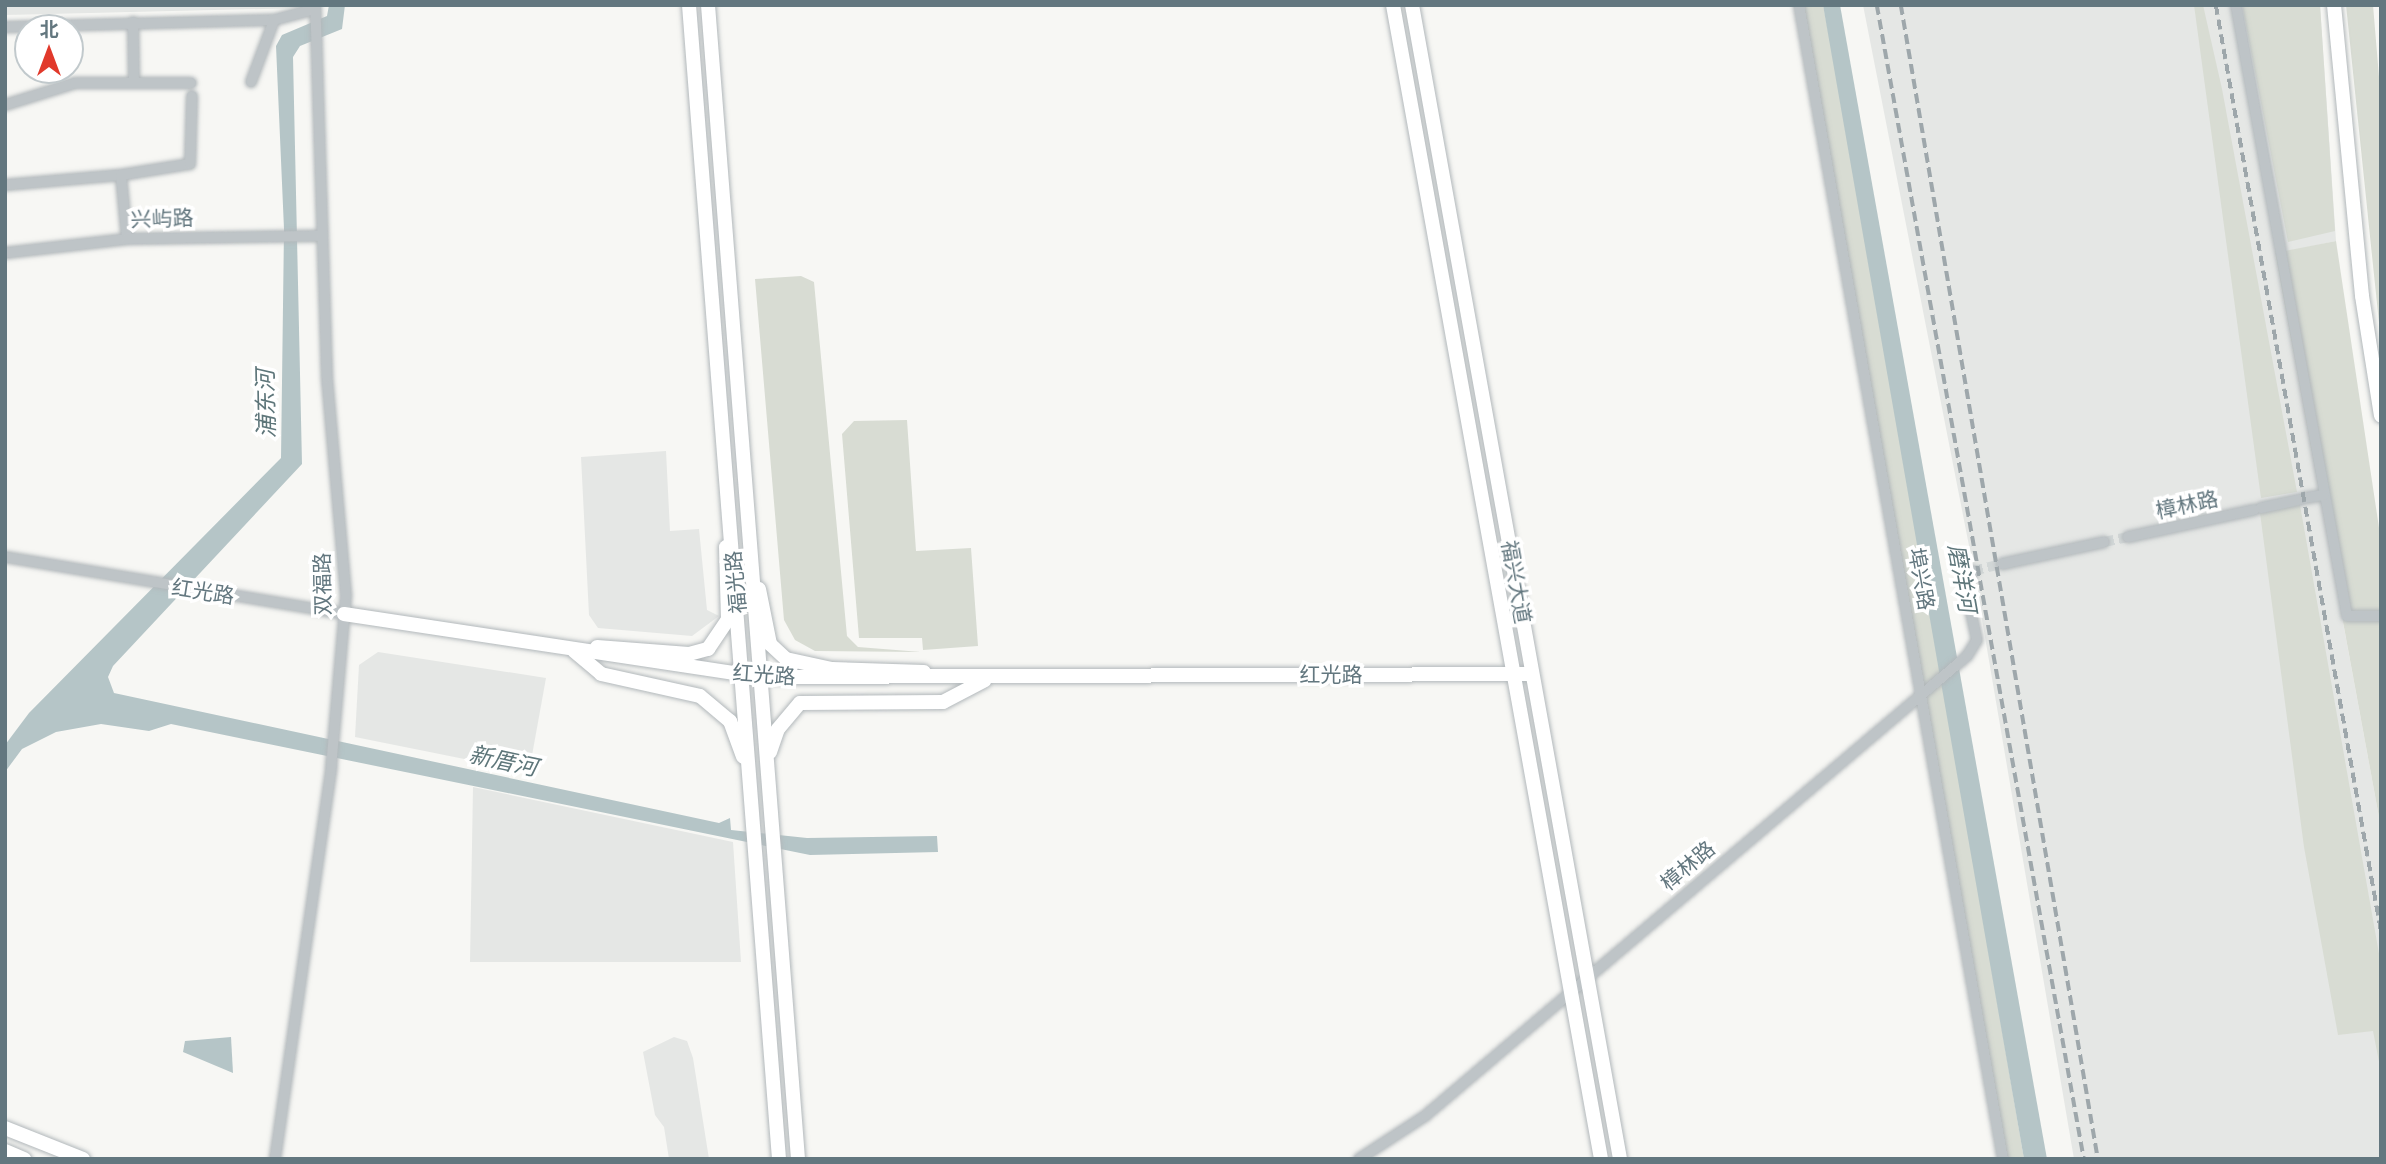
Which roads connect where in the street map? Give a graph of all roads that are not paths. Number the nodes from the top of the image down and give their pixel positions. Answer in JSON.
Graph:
{"nodes":[{"id":1,"x":689,"y":5,"type":"edge"},
{"id":2,"x":708,"y":5,"type":"edge"},
{"id":3,"x":1393,"y":5,"type":"edge"},
{"id":4,"x":1412,"y":5,"type":"edge"},
{"id":5,"x":1799,"y":5,"type":"edge"},
{"id":6,"x":2236,"y":5,"type":"edge"},
{"id":7,"x":2334,"y":5,"type":"edge"},
{"id":8,"x":315,"y":10,"type":"edge"},
{"id":9,"x":274,"y":20,"type":"junction"},
{"id":10,"x":133,"y":22,"type":"junction"},
{"id":11,"x":5,"y":27,"type":"edge"},
{"id":12,"x":134,"y":82,"type":"junction"},
{"id":13,"x":251,"y":82,"type":"dead end"},
{"id":14,"x":191,"y":83,"type":"dead end"},
{"id":15,"x":192,"y":96,"type":"dead end"},
{"id":16,"x":5,"y":105,"type":"edge"},
{"id":17,"x":121,"y":175,"type":"junction"},
{"id":18,"x":5,"y":185,"type":"edge"},
{"id":19,"x":321,"y":236,"type":"junction"},
{"id":20,"x":127,"y":239,"type":"junction"},
{"id":21,"x":5,"y":253,"type":"edge"},
{"id":22,"x":2381,"y":416,"type":"edge"},
{"id":23,"x":2324,"y":495,"type":"junction"},
{"id":24,"x":730,"y":518,"type":"junction"},
{"id":25,"x":2128,"y":537,"type":"tunnel mouth"},
{"id":26,"x":2104,"y":542,"type":"tunnel mouth"},
{"id":27,"x":5,"y":557,"type":"edge"},
{"id":28,"x":2002,"y":564,"type":"tunnel mouth"},
{"id":29,"x":1973,"y":571,"type":"dead end"},
{"id":30,"x":753,"y":573,"type":"junction"},
{"id":31,"x":344,"y":614,"type":"junction"},
{"id":32,"x":2381,"y":616,"type":"edge"},
{"id":33,"x":573,"y":650,"type":"junction"},
{"id":34,"x":1531,"y":674,"type":"junction"},
{"id":35,"x":744,"y":675,"type":"junction"},
{"id":36,"x":1514,"y":675,"type":"junction"},
{"id":37,"x":761,"y":677,"type":"junction"},
{"id":38,"x":949,"y":679,"type":"junction"},
{"id":39,"x":986,"y":679,"type":"junction"},
{"id":40,"x":1922,"y":696,"type":"junction"},
{"id":41,"x":767,"y":760,"type":"junction"},
{"id":42,"x":748,"y":778,"type":"junction"},
{"id":43,"x":1588,"y":977,"type":"junction"},
{"id":44,"x":1571,"y":990,"type":"junction"},
{"id":45,"x":5,"y":1128,"type":"edge"},
{"id":46,"x":5,"y":1151,"type":"edge"},
{"id":47,"x":24,"y":1159,"type":"edge"},
{"id":48,"x":83,"y":1159,"type":"edge"},
{"id":49,"x":275,"y":1159,"type":"edge"},
{"id":50,"x":779,"y":1159,"type":"edge"},
{"id":51,"x":798,"y":1159,"type":"edge"},
{"id":52,"x":1359,"y":1159,"type":"edge"},
{"id":53,"x":1601,"y":1159,"type":"edge"},
{"id":54,"x":1620,"y":1159,"type":"edge"},
{"id":55,"x":2003,"y":1159,"type":"edge"}],
"edges":[{"from":1,"to":24,"type":"main road","name":"福光路"},
{"from":2,"to":30,"type":"main road","name":"福光路"},
{"from":3,"to":36,"type":"main road","name":"福兴大道"},
{"from":4,"to":34,"type":"main road","name":"福兴大道"},
{"from":5,"to":40,"type":"street","name":"埠兴路"},
{"from":6,"to":23,"type":"street"},
{"from":7,"to":22,"type":"main road"},
{"from":8,"to":9,"type":"street"},
{"from":8,"to":19,"type":"street","name":"双福路"},
{"from":9,"to":10,"type":"street"},
{"from":9,"to":13,"type":"street"},
{"from":10,"to":11,"type":"street"},
{"from":10,"to":12,"type":"street"},
{"from":12,"to":14,"type":"street"},
{"from":12,"to":16,"type":"street"},
{"from":15,"to":17,"type":"street"},
{"from":17,"to":18,"type":"street"},
{"from":17,"to":20,"type":"street"},
{"from":19,"to":20,"type":"street","name":"兴屿路"},
{"from":19,"to":31,"type":"street","name":"双福路"},
{"from":20,"to":21,"type":"street","name":"兴屿路"},
{"from":23,"to":25,"type":"street","name":"樟林路"},
{"from":23,"to":32,"type":"street"},
{"from":24,"to":33,"type":"main road"},
{"from":24,"to":35,"type":"main road","name":"福光路"},
{"from":26,"to":28,"type":"street"},
{"from":27,"to":31,"type":"street","name":"红光路"},
{"from":29,"to":40,"type":"street","name":"樟林路"},
{"from":30,"to":37,"type":"main road","name":"福光路"},
{"from":30,"to":38,"type":"main road"},
{"from":31,"to":33,"type":"main road","name":"红光路"},
{"from":31,"to":49,"type":"street","name":"双福路"},
{"from":33,"to":35,"type":"main road","name":"红光路"},
{"from":33,"to":42,"type":"main road"},
{"from":34,"to":36,"type":"main road","name":"红光路"},
{"from":34,"to":43,"type":"main road","name":"福兴大道"},
{"from":35,"to":37,"type":"main road","name":"红光路"},
{"from":35,"to":42,"type":"main road","name":"福光路"},
{"from":36,"to":39,"type":"main road","name":"红光路"},
{"from":36,"to":44,"type":"main road","name":"福兴大道"},
{"from":37,"to":38,"type":"main road","name":"红光路"},
{"from":37,"to":41,"type":"main road","name":"福光路"},
{"from":38,"to":39,"type":"main road","name":"红光路"},
{"from":39,"to":41,"type":"main road"},
{"from":40,"to":43,"type":"street","name":"樟林路"},
{"from":40,"to":55,"type":"street","name":"埠兴路"},
{"from":41,"to":51,"type":"main road","name":"福光路"},
{"from":42,"to":50,"type":"main road","name":"福光路"},
{"from":43,"to":44,"type":"street","name":"樟林路"},
{"from":43,"to":54,"type":"main road","name":"福兴大道"},
{"from":44,"to":52,"type":"street","name":"樟林路"},
{"from":44,"to":53,"type":"main road","name":"福兴大道"},
{"from":45,"to":48,"type":"main road"},
{"from":46,"to":47,"type":"main road"}]}
